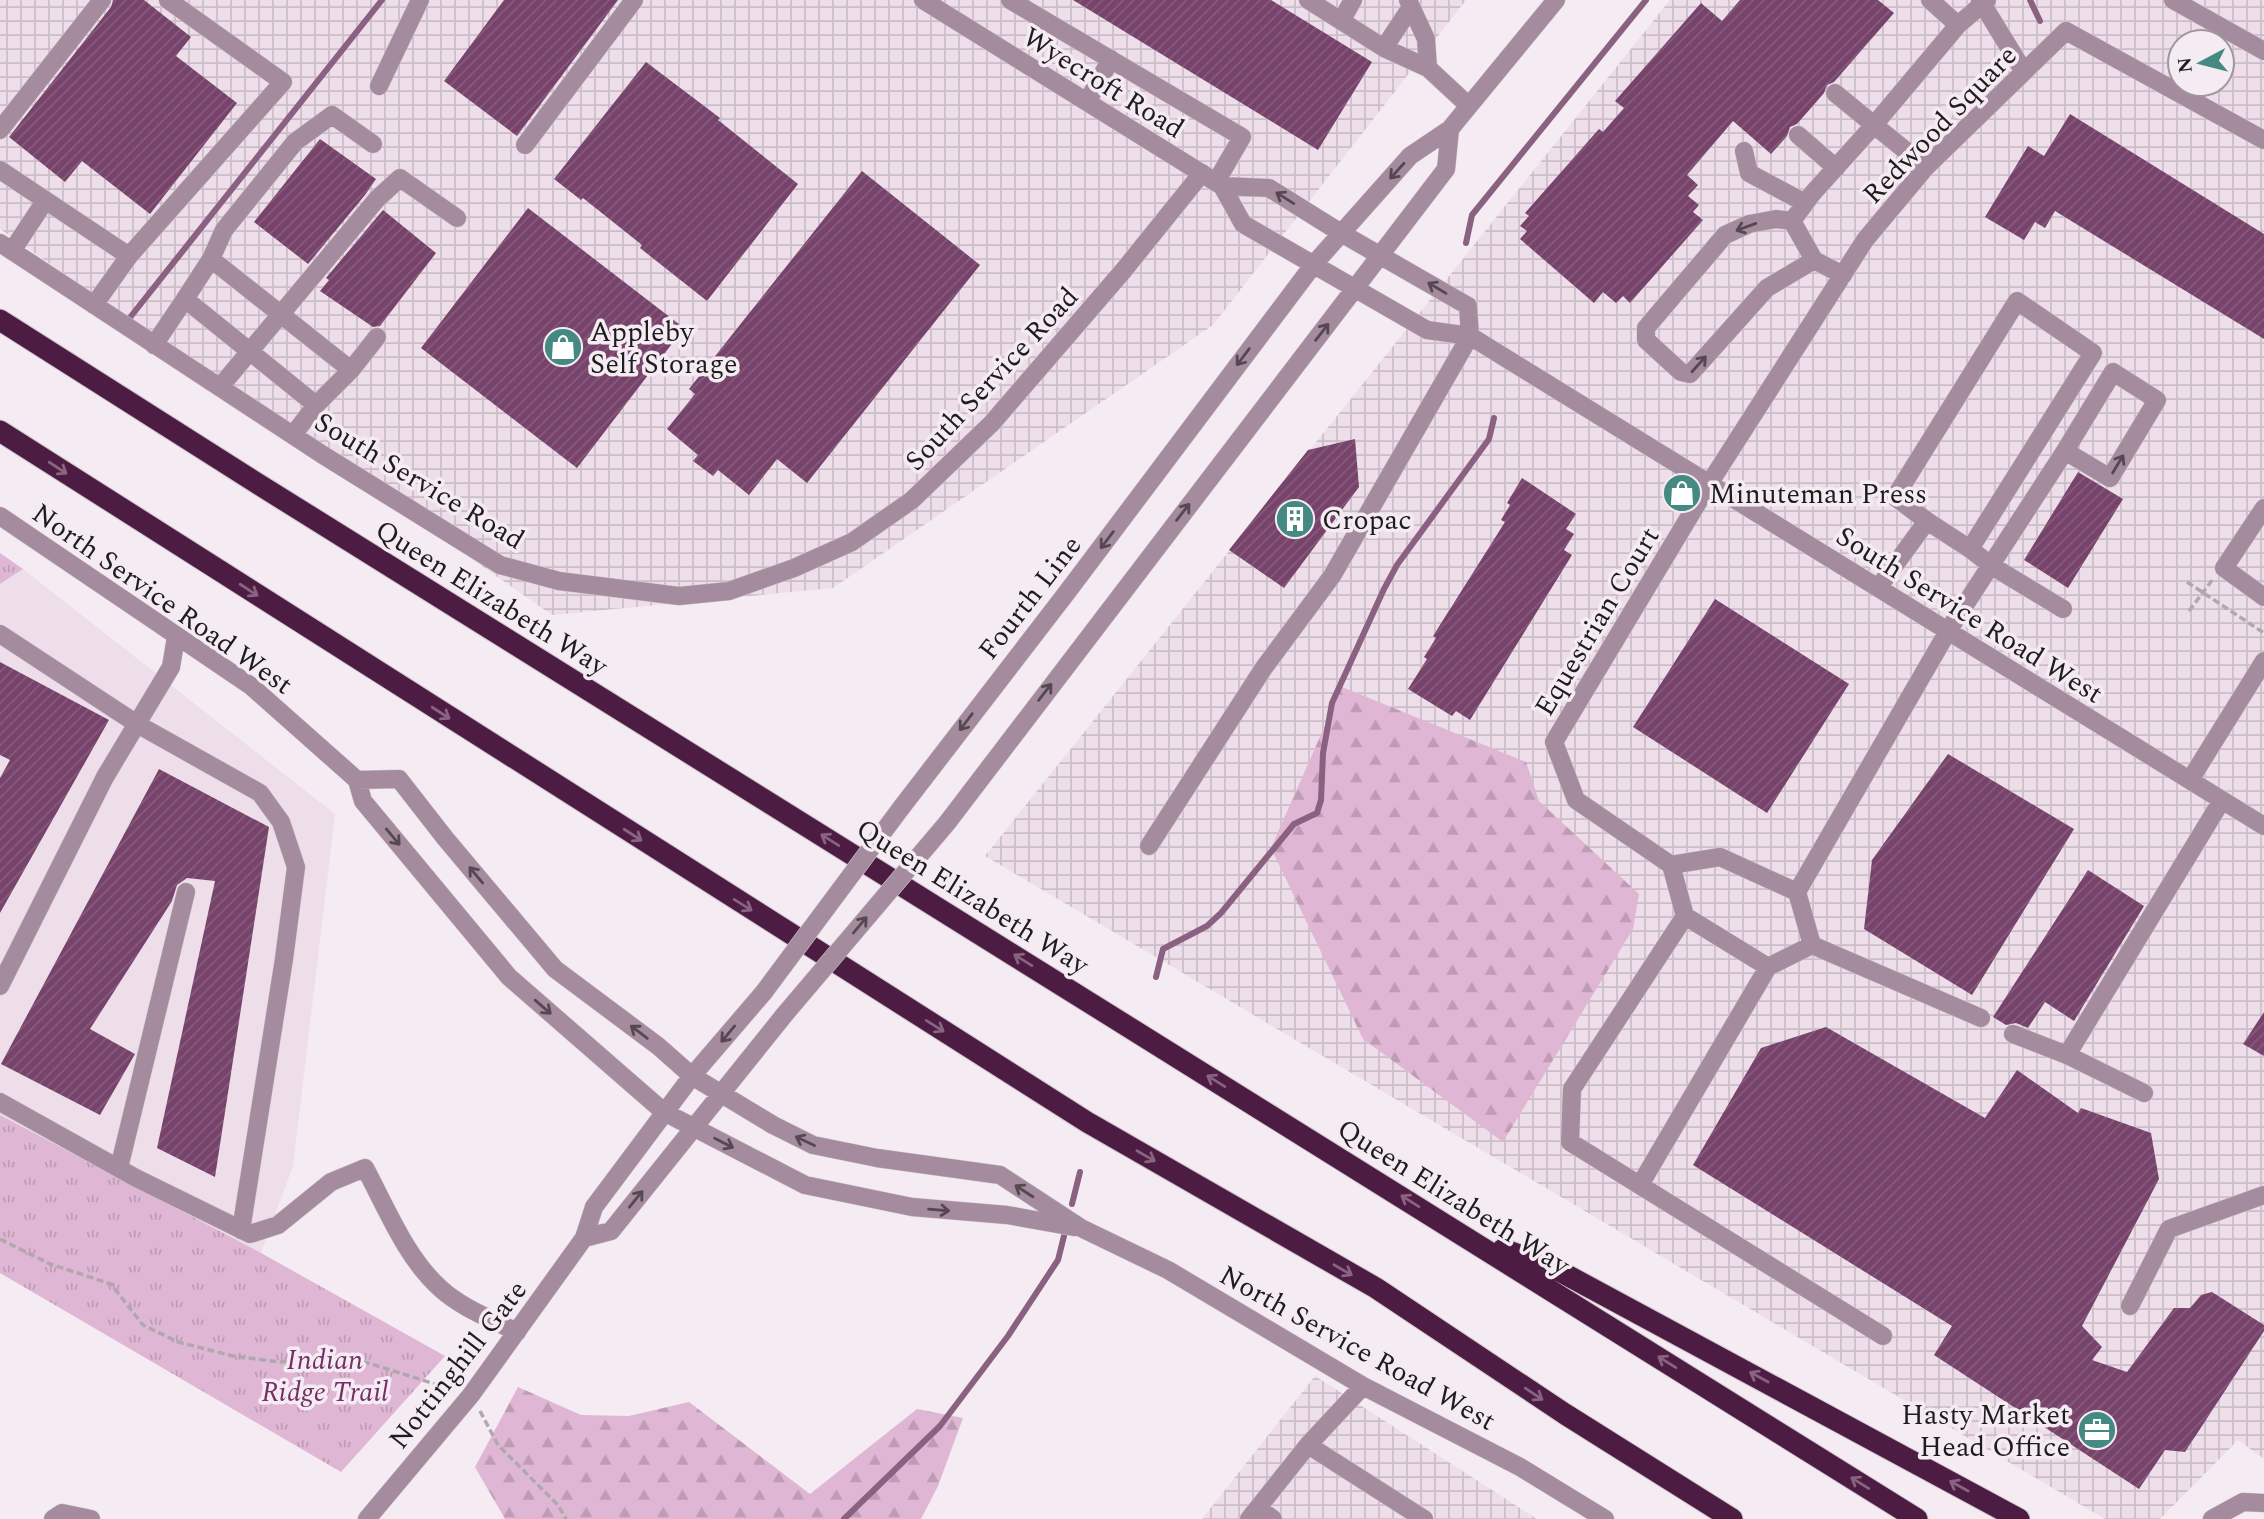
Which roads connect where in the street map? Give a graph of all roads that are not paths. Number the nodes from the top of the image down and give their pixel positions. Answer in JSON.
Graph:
{"nodes":[{"id":1,"x":102,"y":0,"type":"edge"},
{"id":2,"x":168,"y":0,"type":"edge"},
{"id":3,"x":420,"y":0,"type":"edge"},
{"id":4,"x":634,"y":0,"type":"edge"},
{"id":5,"x":1010,"y":0,"type":"edge"},
{"id":6,"x":1308,"y":0,"type":"edge"},
{"id":7,"x":1353,"y":0,"type":"edge"},
{"id":8,"x":1556,"y":0,"type":"edge"},
{"id":9,"x":1930,"y":0,"type":"edge"},
{"id":10,"x":2173,"y":0,"type":"edge"},
{"id":11,"x":928,"y":1,"type":"edge"},
{"id":12,"x":1983,"y":1,"type":"edge"},
{"id":13,"x":1410,"y":3,"type":"edge"},
{"id":14,"x":1341,"y":21,"type":"junction"},
{"id":15,"x":1958,"y":25,"type":"junction"},
{"id":16,"x":1384,"y":48,"type":"junction"},
{"id":17,"x":2264,"y":51,"type":"edge"},
{"id":18,"x":1111,"y":59,"type":"junction"},
{"id":19,"x":1428,"y":68,"type":"junction"},
{"id":20,"x":2024,"y":72,"type":"junction"},
{"id":21,"x":379,"y":86,"type":"dead end"},
{"id":22,"x":1835,"y":93,"type":"dead end"},
{"id":23,"x":1087,"y":102,"type":"junction"},
{"id":24,"x":1469,"y":106,"type":"junction"},
{"id":25,"x":1874,"y":125,"type":"junction"},
{"id":26,"x":1450,"y":129,"type":"junction"},
{"id":27,"x":0,"y":130,"type":"edge"},
{"id":28,"x":1798,"y":135,"type":"dead end"},
{"id":29,"x":2264,"y":141,"type":"edge"},
{"id":30,"x":373,"y":144,"type":"dead end"},
{"id":31,"x":525,"y":145,"type":"dead end"},
{"id":32,"x":1744,"y":151,"type":"dead end"},
{"id":33,"x":1926,"y":167,"type":"junction"},
{"id":34,"x":1836,"y":168,"type":"junction"},
{"id":35,"x":0,"y":170,"type":"edge"},
{"id":36,"x":1213,"y":180,"type":"junction"},
{"id":37,"x":45,"y":201,"type":"junction"},
{"id":38,"x":1805,"y":204,"type":"junction"},
{"id":39,"x":457,"y":218,"type":"dead end"},
{"id":40,"x":1792,"y":221,"type":"junction"},
{"id":41,"x":1340,"y":233,"type":"junction"},
{"id":42,"x":6,"y":247,"type":"edge"},
{"id":43,"x":1381,"y":255,"type":"junction"},
{"id":44,"x":129,"y":256,"type":"junction"},
{"id":45,"x":211,"y":259,"type":"junction"},
{"id":46,"x":1814,"y":260,"type":"junction"},
{"id":47,"x":1314,"y":264,"type":"junction"},
{"id":48,"x":1843,"y":275,"type":"junction"},
{"id":49,"x":1355,"y":288,"type":"junction"},
{"id":50,"x":185,"y":299,"type":"junction"},
{"id":51,"x":94,"y":305,"type":"junction"},
{"id":52,"x":281,"y":314,"type":"junction"},
{"id":53,"x":0,"y":320,"type":"edge"},
{"id":54,"x":1470,"y":336,"type":"junction"},
{"id":55,"x":377,"y":337,"type":"dead end"},
{"id":56,"x":154,"y":345,"type":"junction"},
{"id":57,"x":250,"y":353,"type":"junction"},
{"id":58,"x":351,"y":370,"type":"junction"},
{"id":59,"x":220,"y":387,"type":"junction"},
{"id":60,"x":316,"y":405,"type":"junction"},
{"id":61,"x":0,"y":431,"type":"edge"},
{"id":62,"x":293,"y":435,"type":"junction"},
{"id":63,"x":2065,"y":451,"type":"junction"},
{"id":64,"x":1710,"y":484,"type":"junction"},
{"id":65,"x":2264,"y":508,"type":"edge"},
{"id":66,"x":0,"y":516,"type":"edge"},
{"id":67,"x":1927,"y":521,"type":"junction"},
{"id":68,"x":1970,"y":550,"type":"junction"},
{"id":69,"x":1992,"y":566,"type":"junction"},
{"id":70,"x":1878,"y":588,"type":"junction"},
{"id":71,"x":2264,"y":597,"type":"edge"},
{"id":72,"x":2063,"y":609,"type":"dead end"},
{"id":73,"x":1948,"y":631,"type":"junction"},
{"id":74,"x":0,"y":635,"type":"edge"},
{"id":75,"x":176,"y":637,"type":"junction"},
{"id":76,"x":2264,"y":661,"type":"edge"},
{"id":77,"x":137,"y":724,"type":"junction"},
{"id":78,"x":357,"y":780,"type":"junction"},
{"id":79,"x":2190,"y":780,"type":"junction"},
{"id":80,"x":2221,"y":800,"type":"junction"},
{"id":81,"x":2264,"y":826,"type":"edge"},
{"id":82,"x":1150,"y":846,"type":"dead end"},
{"id":83,"x":1671,"y":865,"type":"junction"},
{"id":84,"x":186,"y":892,"type":"dead end"},
{"id":85,"x":1797,"y":892,"type":"junction"},
{"id":86,"x":1685,"y":916,"type":"junction"},
{"id":87,"x":1812,"y":944,"type":"junction"},
{"id":88,"x":1768,"y":968,"type":"junction"},
{"id":89,"x":0,"y":986,"type":"edge"},
{"id":90,"x":1980,"y":1018,"type":"dead end"},
{"id":91,"x":2013,"y":1034,"type":"dead end"},
{"id":92,"x":2067,"y":1055,"type":"junction"},
{"id":93,"x":692,"y":1076,"type":"junction"},
{"id":94,"x":2144,"y":1093,"type":"dead end"},
{"id":95,"x":721,"y":1094,"type":"junction"},
{"id":96,"x":0,"y":1102,"type":"edge"},
{"id":97,"x":664,"y":1112,"type":"junction"},
{"id":98,"x":694,"y":1128,"type":"junction"},
{"id":99,"x":119,"y":1168,"type":"junction"},
{"id":100,"x":1640,"y":1185,"type":"junction"},
{"id":101,"x":2264,"y":1195,"type":"edge"},
{"id":102,"x":1081,"y":1228,"type":"junction"},
{"id":103,"x":241,"y":1230,"type":"junction"},
{"id":104,"x":1468,"y":1237,"type":"junction"},
{"id":105,"x":584,"y":1238,"type":"junction"},
{"id":106,"x":2130,"y":1306,"type":"dead end"},
{"id":107,"x":517,"y":1332,"type":"junction"},
{"id":108,"x":1883,"y":1336,"type":"dead end"},
{"id":109,"x":1363,"y":1386,"type":"junction"},
{"id":110,"x":1565,"y":1414,"type":"junction"},
{"id":111,"x":1308,"y":1445,"type":"junction"},
{"id":112,"x":2264,"y":1503,"type":"edge"},
{"id":113,"x":1253,"y":1513,"type":"edge"},
{"id":114,"x":53,"y":1519,"type":"edge"},
{"id":115,"x":91,"y":1519,"type":"edge"},
{"id":116,"x":367,"y":1519,"type":"edge"},
{"id":117,"x":1273,"y":1519,"type":"edge"},
{"id":118,"x":1424,"y":1519,"type":"edge"},
{"id":119,"x":1605,"y":1519,"type":"edge"},
{"id":120,"x":1705,"y":1519,"type":"edge"},
{"id":121,"x":1732,"y":1519,"type":"edge"},
{"id":122,"x":1917,"y":1519,"type":"edge"},
{"id":123,"x":2019,"y":1519,"type":"edge"},
{"id":124,"x":2212,"y":1519,"type":"edge"}],
"edges":[{"from":1,"to":27,"type":"street"},
{"from":2,"to":44,"type":"street"},
{"from":3,"to":21,"type":"street"},
{"from":4,"to":31,"type":"street"},
{"from":5,"to":18,"type":"street"},
{"from":6,"to":14,"type":"street"},
{"from":7,"to":14,"type":"street"},
{"from":8,"to":24,"type":"street","name":"Fourth Line"},
{"from":9,"to":15,"type":"street"},
{"from":10,"to":17,"type":"street"},
{"from":11,"to":23,"type":"street","name":"Wyecroft Road"},
{"from":12,"to":15,"type":"street"},
{"from":12,"to":20,"type":"street"},
{"from":13,"to":16,"type":"street"},
{"from":13,"to":19,"type":"street"},
{"from":14,"to":16,"type":"street"},
{"from":15,"to":25,"type":"street"},
{"from":16,"to":19,"type":"street"},
{"from":18,"to":23,"type":"street"},
{"from":18,"to":36,"type":"street","name":"South Service Road"},
{"from":19,"to":24,"type":"street"},
{"from":20,"to":29,"type":"street","name":"Redwood Square"},
{"from":20,"to":33,"type":"street","name":"Redwood Square"},
{"from":22,"to":25,"type":"street"},
{"from":23,"to":36,"type":"street","name":"Wyecroft Road"},
{"from":24,"to":26,"type":"street","name":"Fourth Line"},
{"from":25,"to":33,"type":"street"},
{"from":25,"to":34,"type":"street"},
{"from":26,"to":41,"type":"street","name":"Fourth Line","one_way":true},
{"from":26,"to":43,"type":"street"},
{"from":28,"to":34,"type":"street"},
{"from":30,"to":45,"type":"street"},
{"from":32,"to":38,"type":"street"},
{"from":33,"to":48,"type":"street","name":"Redwood Square"},
{"from":34,"to":38,"type":"street"},
{"from":35,"to":37,"type":"street"},
{"from":41,"to":36,"type":"street","name":"Wyecroft Road","one_way":true},
{"from":36,"to":47,"type":"street","name":"Wyecroft Road"},
{"from":36,"to":62,"type":"street","name":"South Service Road"},
{"from":37,"to":42,"type":"street"},
{"from":37,"to":44,"type":"street"},
{"from":38,"to":40,"type":"street"},
{"from":39,"to":52,"type":"street"},
{"from":40,"to":46,"type":"street"},
{"from":40,"to":46,"type":"street","one_way":true},
{"from":41,"to":43,"type":"street","name":"Wyecroft Road"},
{"from":41,"to":47,"type":"street","name":"Fourth Line"},
{"from":42,"to":51,"type":"street","name":"South Service Road"},
{"from":43,"to":49,"type":"street"},
{"from":54,"to":43,"type":"street","one_way":true},
{"from":44,"to":51,"type":"street"},
{"from":45,"to":50,"type":"street"},
{"from":45,"to":52,"type":"street"},
{"from":46,"to":48,"type":"street"},
{"from":47,"to":49,"type":"street","name":"Wyecroft Road"},
{"from":47,"to":93,"type":"street","name":"Fourth Line","one_way":true,"bridge":true},
{"from":48,"to":64,"type":"street","name":"Redwood Square"},
{"from":49,"to":54,"type":"street","name":"South Service Road West"},
{"from":95,"to":49,"type":"street","one_way":true,"bridge":true},
{"from":50,"to":56,"type":"street"},
{"from":50,"to":57,"type":"street"},
{"from":51,"to":56,"type":"street","name":"South Service Road"},
{"from":52,"to":57,"type":"street"},
{"from":52,"to":58,"type":"street"},
{"from":104,"to":53,"type":"highway","name":"Queen Elizabeth Way","one_way":true},
{"from":54,"to":64,"type":"street","name":"South Service Road West"},
{"from":54,"to":82,"type":"street"},
{"from":55,"to":58,"type":"street"},
{"from":56,"to":59,"type":"street","name":"South Service Road"},
{"from":57,"to":59,"type":"street"},
{"from":57,"to":60,"type":"street"},
{"from":58,"to":60,"type":"street"},
{"from":59,"to":62,"type":"street","name":"South Service Road"},
{"from":60,"to":62,"type":"street"},
{"from":61,"to":110,"type":"highway","one_way":true},
{"from":63,"to":63,"type":"street","one_way":true},
{"from":63,"to":69,"type":"street"},
{"from":64,"to":70,"type":"street","name":"South Service Road West"},
{"from":64,"to":83,"type":"street","name":"Equestrian Court"},
{"from":65,"to":71,"type":"street"},
{"from":66,"to":75,"type":"street","name":"North Service Road West"},
{"from":67,"to":68,"type":"street"},
{"from":67,"to":68,"type":"street"},
{"from":67,"to":70,"type":"street"},
{"from":68,"to":69,"type":"street"},
{"from":69,"to":72,"type":"street"},
{"from":69,"to":73,"type":"street"},
{"from":70,"to":73,"type":"street","name":"South Service Road West"},
{"from":73,"to":79,"type":"street","name":"South Service Road West"},
{"from":73,"to":85,"type":"street"},
{"from":74,"to":77,"type":"street"},
{"from":75,"to":77,"type":"street"},
{"from":75,"to":78,"type":"street","name":"North Service Road West"},
{"from":76,"to":79,"type":"street"},
{"from":77,"to":89,"type":"street"},
{"from":77,"to":103,"type":"street"},
{"from":93,"to":78,"type":"street","name":"North Service Road West","one_way":true},
{"from":78,"to":97,"type":"street","name":"North Service Road West","one_way":true},
{"from":79,"to":80,"type":"street","name":"South Service Road West"},
{"from":80,"to":81,"type":"street","name":"South Service Road West"},
{"from":80,"to":92,"type":"street"},
{"from":83,"to":85,"type":"street"},
{"from":83,"to":86,"type":"street"},
{"from":84,"to":99,"type":"street"},
{"from":85,"to":87,"type":"street"},
{"from":86,"to":88,"type":"street"},
{"from":86,"to":100,"type":"street"},
{"from":87,"to":88,"type":"street"},
{"from":87,"to":90,"type":"street"},
{"from":88,"to":100,"type":"street"},
{"from":91,"to":92,"type":"street"},
{"from":92,"to":94,"type":"street"},
{"from":93,"to":95,"type":"street","name":"North Service Road West"},
{"from":93,"to":97,"type":"street","name":"Fourth Line"},
{"from":95,"to":98,"type":"street"},
{"from":102,"to":95,"type":"street","name":"North Service Road West","one_way":true},
{"from":96,"to":99,"type":"street"},
{"from":97,"to":98,"type":"street","name":"North Service Road West"},
{"from":97,"to":105,"type":"street","name":"Nottinghill Gate"},
{"from":98,"to":102,"type":"street","name":"North Service Road West","one_way":true},
{"from":105,"to":98,"type":"street","one_way":true},
{"from":99,"to":103,"type":"street"},
{"from":100,"to":108,"type":"street"},
{"from":101,"to":106,"type":"street"},
{"from":102,"to":109,"type":"street","name":"North Service Road West"},
{"from":103,"to":107,"type":"street"},
{"from":122,"to":104,"type":"highway","name":"Queen Elizabeth Way","one_way":true},
{"from":123,"to":104,"type":"highway","one_way":true},
{"from":105,"to":107,"type":"street","name":"Nottinghill Gate"},
{"from":107,"to":116,"type":"street","name":"Nottinghill Gate"},
{"from":109,"to":111,"type":"street"},
{"from":109,"to":119,"type":"street","name":"North Service Road West"},
{"from":110,"to":120,"type":"highway"},
{"from":110,"to":121,"type":"highway"},
{"from":111,"to":113,"type":"street"},
{"from":111,"to":118,"type":"street"},
{"from":112,"to":124,"type":"street"},
{"from":113,"to":117,"type":"street"},
{"from":114,"to":115,"type":"street"}]}
